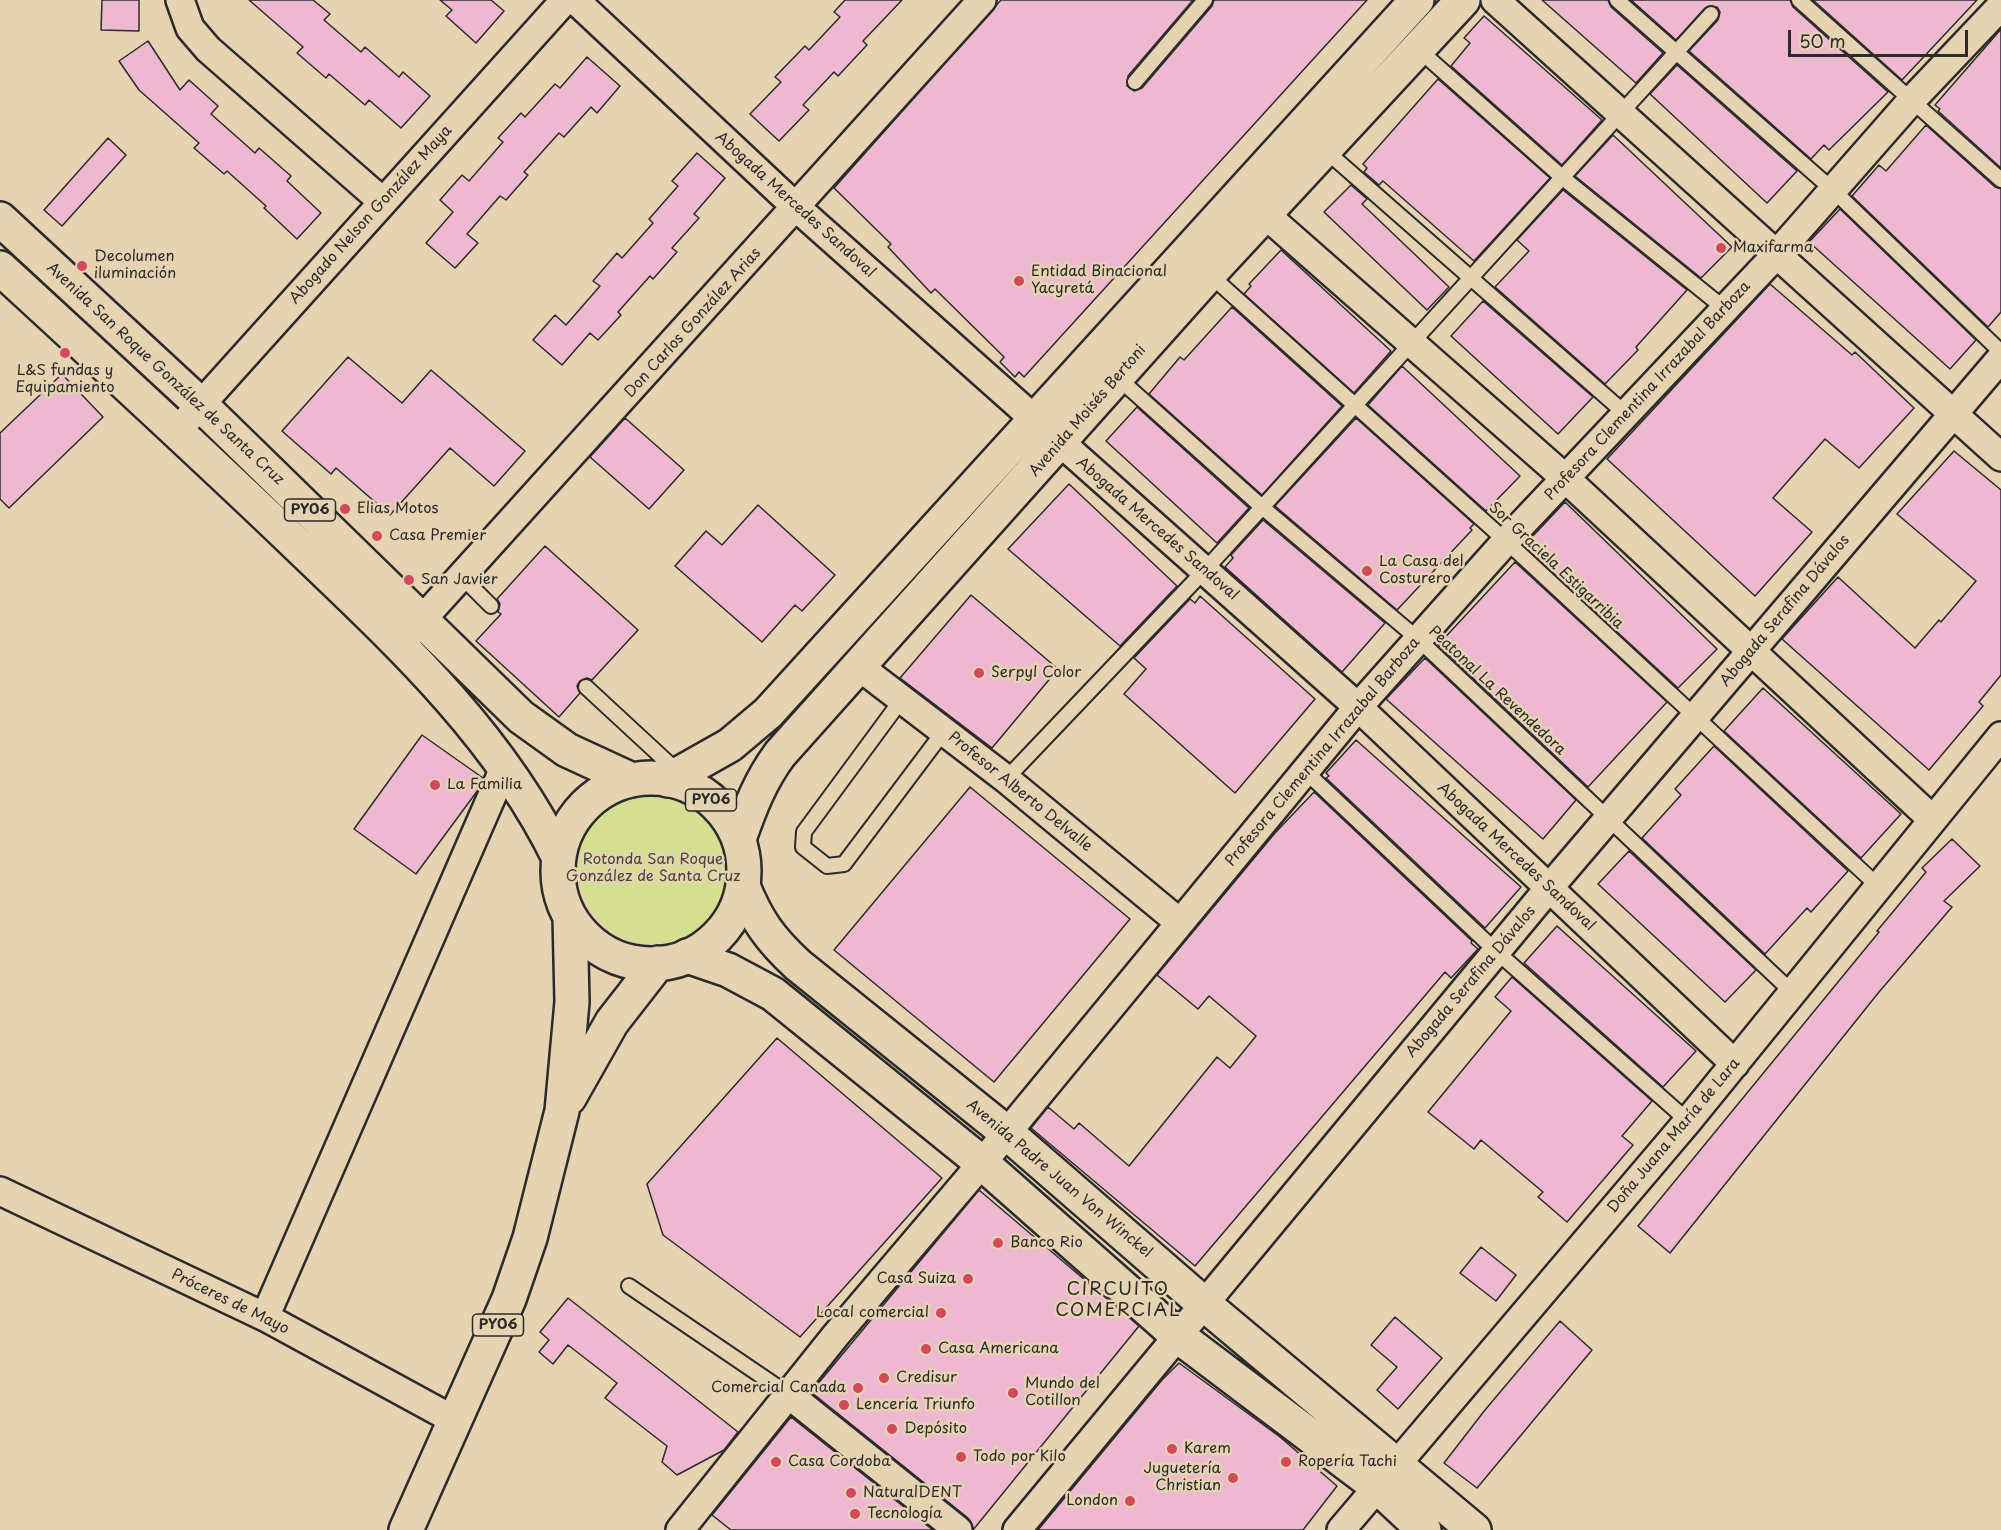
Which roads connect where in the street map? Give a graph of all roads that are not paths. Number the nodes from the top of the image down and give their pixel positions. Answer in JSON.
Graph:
{"nodes":[{"id":1,"x":180,"y":0,"type":"edge"},
{"id":2,"x":565,"y":0,"type":"edge"},
{"id":3,"x":575,"y":0,"type":"edge"},
{"id":4,"x":982,"y":0,"type":"edge"},
{"id":5,"x":1205,"y":0,"type":"edge"},
{"id":6,"x":1417,"y":0,"type":"edge"},
{"id":7,"x":1463,"y":0,"type":"edge"},
{"id":8,"x":1495,"y":0,"type":"edge"},
{"id":9,"x":1617,"y":0,"type":"edge"},
{"id":10,"x":1799,"y":0,"type":"edge"},
{"id":11,"x":1993,"y":0,"type":"edge"},
{"id":12,"x":2001,"y":6,"type":"edge"},
{"id":13,"x":1711,"y":14,"type":"dead end"},
{"id":14,"x":1418,"y":49,"type":"junction"},
{"id":15,"x":1676,"y":54,"type":"junction"},
{"id":16,"x":1135,"y":82,"type":"dead end"},
{"id":17,"x":1911,"y":101,"type":"junction"},
{"id":18,"x":1622,"y":114,"type":"junction"},
{"id":19,"x":1325,"y":150,"type":"junction"},
{"id":20,"x":1563,"y":178,"type":"junction"},
{"id":21,"x":2001,"y":180,"type":"edge"},
{"id":22,"x":1834,"y":191,"type":"junction"},
{"id":23,"x":1240,"y":193,"type":"junction"},
{"id":24,"x":383,"y":202,"type":"junction"},
{"id":25,"x":797,"y":208,"type":"junction"},
{"id":26,"x":1266,"y":213,"type":"junction"},
{"id":27,"x":0,"y":219,"type":"edge"},
{"id":28,"x":1776,"y":255,"type":"junction"},
{"id":29,"x":0,"y":268,"type":"edge"},
{"id":30,"x":1209,"y":274,"type":"junction"},
{"id":31,"x":1472,"y":279,"type":"junction"},
{"id":32,"x":1725,"y":309,"type":"junction"},
{"id":33,"x":1411,"y":342,"type":"junction"},
{"id":34,"x":2001,"y":352,"type":"edge"},
{"id":35,"x":2001,"y":358,"type":"edge"},
{"id":36,"x":1117,"y":377,"type":"junction"},
{"id":37,"x":201,"y":405,"type":"junction"},
{"id":38,"x":1354,"y":407,"type":"junction"},
{"id":39,"x":1953,"y":414,"type":"junction"},
{"id":40,"x":1627,"y":415,"type":"junction"},
{"id":41,"x":1034,"y":420,"type":"junction"},
{"id":42,"x":177,"y":431,"type":"junction"},
{"id":43,"x":1059,"y":444,"type":"junction"},
{"id":44,"x":2001,"y":457,"type":"edge"},
{"id":45,"x":1565,"y":478,"type":"junction"},
{"id":46,"x":1262,"y":507,"type":"junction"},
{"id":47,"x":1506,"y":541,"type":"junction"},
{"id":48,"x":1205,"y":570,"type":"junction"},
{"id":49,"x":462,"y":577,"type":"junction"},
{"id":50,"x":491,"y":606,"type":"dead end"},
{"id":51,"x":423,"y":619,"type":"junction"},
{"id":52,"x":1418,"y":639,"type":"junction"},
{"id":53,"x":400,"y":644,"type":"junction"},
{"id":54,"x":1750,"y":651,"type":"junction"},
{"id":55,"x":857,"y":665,"type":"junction"},
{"id":56,"x":586,"y":687,"type":"dead end"},
{"id":57,"x":902,"y":699,"type":"junction"},
{"id":58,"x":1358,"y":707,"type":"junction"},
{"id":59,"x":1696,"y":718,"type":"junction"},
{"id":60,"x":944,"y":731,"type":"junction"},
{"id":61,"x":2001,"y":736,"type":"edge"},
{"id":62,"x":505,"y":766,"type":"junction"},
{"id":63,"x":1305,"y":771,"type":"junction"},
{"id":64,"x":673,"y":777,"type":"junction"},
{"id":65,"x":1006,"y":779,"type":"junction"},
{"id":66,"x":632,"y":780,"type":"junction"},
{"id":67,"x":1610,"y":819,"type":"junction"},
{"id":68,"x":1932,"y":819,"type":"junction"},
{"id":69,"x":739,"y":839,"type":"junction"},
{"id":70,"x":559,"y":858,"type":"junction"},
{"id":71,"x":743,"y":886,"type":"junction"},
{"id":72,"x":1878,"y":886,"type":"junction"},
{"id":73,"x":1549,"y":888,"type":"junction"},
{"id":74,"x":570,"y":917,"type":"junction"},
{"id":75,"x":1179,"y":922,"type":"junction"},
{"id":76,"x":1497,"y":952,"type":"junction"},
{"id":77,"x":673,"y":960,"type":"junction"},
{"id":78,"x":1791,"y":992,"type":"junction"},
{"id":79,"x":1735,"y":1064,"type":"junction"},
{"id":80,"x":562,"y":1111,"type":"junction"},
{"id":81,"x":1688,"y":1121,"type":"junction"},
{"id":82,"x":1006,"y":1133,"type":"junction"},
{"id":83,"x":982,"y":1163,"type":"junction"},
{"id":84,"x":0,"y":1191,"type":"edge"},
{"id":85,"x":629,"y":1286,"type":"dead end"},
{"id":86,"x":1204,"y":1304,"type":"junction"},
{"id":87,"x":265,"y":1317,"type":"junction"},
{"id":88,"x":1178,"y":1336,"type":"junction"},
{"id":89,"x":788,"y":1395,"type":"junction"},
{"id":90,"x":456,"y":1421,"type":"junction"},
{"id":91,"x":1386,"y":1475,"type":"junction"},
{"id":92,"x":1417,"y":1527,"type":"edge"},
{"id":93,"x":406,"y":1530,"type":"edge"},
{"id":94,"x":680,"y":1530,"type":"edge"},
{"id":95,"x":958,"y":1530,"type":"edge"},
{"id":96,"x":1017,"y":1530,"type":"edge"},
{"id":97,"x":1341,"y":1530,"type":"edge"},
{"id":98,"x":1474,"y":1530,"type":"edge"}],
"edges":[{"from":1,"to":24,"type":"street"},
{"from":2,"to":24,"type":"street","name":"Abogado Nelson González Maya"},
{"from":3,"to":25,"type":"street","name":"Abogada Mercedes Sandoval"},
{"from":4,"to":25,"type":"street","name":"Don Carlos González Arias"},
{"from":5,"to":16,"type":"lane"},
{"from":6,"to":23,"type":"main road"},
{"from":7,"to":14,"type":"main road","name":"Avenida Moisés Bertoni"},
{"from":8,"to":18,"type":"street"},
{"from":9,"to":15,"type":"lane"},
{"from":10,"to":17,"type":"lane"},
{"from":11,"to":12,"type":"lane"},
{"from":12,"to":17,"type":"street","name":"Profesora Clementina Irrazabal Barboza"},
{"from":13,"to":15,"type":"lane"},
{"from":14,"to":19,"type":"main road","name":"Avenida Moisés Bertoni"},
{"from":14,"to":20,"type":"lane"},
{"from":15,"to":18,"type":"lane"},
{"from":15,"to":22,"type":"lane"},
{"from":17,"to":21,"type":"lane"},
{"from":17,"to":22,"type":"street","name":"Profesora Clementina Irrazabal Barboza"},
{"from":18,"to":20,"type":"lane"},
{"from":18,"to":28,"type":"street"},
{"from":19,"to":26,"type":"main road","name":"Avenida Moisés Bertoni"},
{"from":19,"to":31,"type":"lane"},
{"from":20,"to":31,"type":"lane"},
{"from":20,"to":32,"type":"lane"},
{"from":22,"to":28,"type":"street","name":"Profesora Clementina Irrazabal Barboza"},
{"from":22,"to":34,"type":"lane"},
{"from":23,"to":26,"type":"street"},
{"from":23,"to":41,"type":"main road"},
{"from":24,"to":37,"type":"street","name":"Abogado Nelson González Maya"},
{"from":25,"to":41,"type":"street","name":"Abogada Mercedes Sandoval"},
{"from":25,"to":49,"type":"street","name":"Don Carlos González Arias"},
{"from":26,"to":30,"type":"main road","name":"Avenida Moisés Bertoni"},
{"from":26,"to":33,"type":"street"},
{"from":27,"to":37,"type":"main road","name":"Avenida San Roque González de Santa Cruz","number":"PY06"},
{"from":28,"to":32,"type":"street","name":"Profesora Clementina Irrazabal Barboza"},
{"from":28,"to":39,"type":"street"},
{"from":29,"to":42,"type":"main road","number":"PY06"},
{"from":30,"to":36,"type":"main road","name":"Avenida Moisés Bertoni"},
{"from":30,"to":38,"type":"lane","name":"Sor Graciela Estigarribia"},
{"from":31,"to":33,"type":"lane"},
{"from":31,"to":40,"type":"lane"},
{"from":32,"to":40,"type":"street","name":"Profesora Clementina Irrazabal Barboza"},
{"from":33,"to":38,"type":"lane"},
{"from":33,"to":45,"type":"street"},
{"from":35,"to":39,"type":"street","name":"Abogada Serafina Dávalos"},
{"from":36,"to":43,"type":"main road","name":"Avenida Moisés Bertoni"},
{"from":36,"to":46,"type":"lane","name":"Peatonal La Revendedora"},
{"from":37,"to":42,"type":"street","name":"Abogado Nelson González Maya"},
{"from":37,"to":51,"type":"main road","name":"Avenida San Roque González de Santa Cruz","number":"PY06"},
{"from":38,"to":46,"type":"lane"},
{"from":38,"to":47,"type":"lane","name":"Sor Graciela Estigarribia"},
{"from":39,"to":44,"type":"street"},
{"from":39,"to":54,"type":"street","name":"Abogada Serafina Dávalos"},
{"from":40,"to":45,"type":"street","name":"Profesora Clementina Irrazabal Barboza"},
{"from":41,"to":43,"type":"street","name":"Abogada Mercedes Sandoval"},
{"from":41,"to":64,"type":"main road"},
{"from":42,"to":53,"type":"main road","number":"PY06"},
{"from":43,"to":48,"type":"street","name":"Abogada Mercedes Sandoval"},
{"from":43,"to":55,"type":"main road","name":"Avenida Moisés Bertoni"},
{"from":45,"to":47,"type":"street","name":"Profesora Clementina Irrazabal Barboza"},
{"from":45,"to":54,"type":"street"},
{"from":46,"to":48,"type":"lane"},
{"from":46,"to":52,"type":"lane","name":"Peatonal La Revendedora"},
{"from":47,"to":52,"type":"street","name":"Profesora Clementina Irrazabal Barboza"},
{"from":47,"to":59,"type":"lane","name":"Sor Graciela Estigarribia"},
{"from":48,"to":58,"type":"street","name":"Abogada Mercedes Sandoval"},
{"from":48,"to":65,"type":"lane"},
{"from":49,"to":50,"type":"lane"},
{"from":49,"to":51,"type":"street","name":"Don Carlos González Arias"},
{"from":51,"to":53,"type":"street","name":"Don Carlos González Arias"},
{"from":51,"to":66,"type":"main road","name":"Avenida San Roque González de Santa Cruz","number":"PY06"},
{"from":52,"to":58,"type":"street","name":"Profesora Clementina Irrazabal Barboza"},
{"from":52,"to":67,"type":"lane","name":"Peatonal La Revendedora"},
{"from":53,"to":62,"type":"main road","number":"PY06"},
{"from":54,"to":59,"type":"street","name":"Abogada Serafina Dávalos"},
{"from":54,"to":68,"type":"street"},
{"from":55,"to":57,"type":"street","name":"Profesor Alberto Delvalle"},
{"from":55,"to":69,"type":"main road","name":"Avenida Moisés Bertoni"},
{"from":56,"to":64,"type":"lane"},
{"from":57,"to":60,"type":"street","name":"Profesor Alberto Delvalle"},
{"from":57,"to":60,"type":"lane"},
{"from":58,"to":63,"type":"street","name":"Profesora Clementina Irrazabal Barboza"},
{"from":58,"to":73,"type":"street","name":"Abogada Mercedes Sandoval"},
{"from":59,"to":67,"type":"street","name":"Abogada Serafina Dávalos"},
{"from":59,"to":72,"type":"lane","name":"Sor Graciela Estigarribia"},
{"from":60,"to":65,"type":"street","name":"Profesor Alberto Delvalle"},
{"from":61,"to":68,"type":"street","name":"Doña Juana María de Lara"},
{"from":62,"to":70,"type":"main road","number":"PY06"},
{"from":62,"to":87,"type":"street"},
{"from":63,"to":75,"type":"street","name":"Profesora Clementina Irrazabal Barboza"},
{"from":63,"to":76,"type":"lane"},
{"from":64,"to":66,"type":"main road","number":"PY06"},
{"from":64,"to":69,"type":"main road","number":"PY06"},
{"from":65,"to":75,"type":"street","name":"Profesor Alberto Delvalle"},
{"from":66,"to":70,"type":"main road","number":"PY06"},
{"from":67,"to":73,"type":"street","name":"Abogada Serafina Dávalos"},
{"from":67,"to":78,"type":"lane","name":"Peatonal La Revendedora"},
{"from":68,"to":72,"type":"street","name":"Doña Juana María de Lara"},
{"from":69,"to":71,"type":"main road","number":"PY06"},
{"from":70,"to":74,"type":"main road","number":"PY06"},
{"from":71,"to":77,"type":"main road","number":"PY06"},
{"from":71,"to":82,"type":"main road","name":"Avenida Padre Juan Von Winckel"},
{"from":72,"to":78,"type":"street","name":"Doña Juana María de Lara"},
{"from":73,"to":76,"type":"street","name":"Abogada Serafina Dávalos"},
{"from":73,"to":79,"type":"street","name":"Abogada Mercedes Sandoval"},
{"from":74,"to":77,"type":"main road","number":"PY06"},
{"from":74,"to":80,"type":"main road","number":"PY06"},
{"from":75,"to":82,"type":"street","name":"Profesora Clementina Irrazabal Barboza"},
{"from":76,"to":81,"type":"lane"},
{"from":76,"to":86,"type":"street","name":"Abogada Serafina Dávalos"},
{"from":77,"to":80,"type":"main road","number":"PY06"},
{"from":77,"to":83,"type":"main road","name":"Avenida Padre Juan Von Winckel"},
{"from":78,"to":79,"type":"street","name":"Doña Juana María de Lara"},
{"from":79,"to":81,"type":"street","name":"Doña Juana María de Lara"},
{"from":80,"to":90,"type":"main road","number":"PY06"},
{"from":81,"to":91,"type":"street","name":"Doña Juana María de Lara"},
{"from":82,"to":83,"type":"street","name":"Profesora Clementina Irrazabal Barboza"},
{"from":82,"to":86,"type":"main road","name":"Avenida Padre Juan Von Winckel"},
{"from":83,"to":88,"type":"main road","name":"Avenida Padre Juan Von Winckel"},
{"from":83,"to":89,"type":"street","name":"Profesora Clementina Irrazabal Barboza"},
{"from":84,"to":87,"type":"street","name":"Próceres de Mayo"},
{"from":85,"to":89,"type":"lane"},
{"from":86,"to":88,"type":"street","name":"Abogada Serafina Dávalos"},
{"from":86,"to":91,"type":"main road","name":"Avenida Padre Juan Von Winckel"},
{"from":87,"to":90,"type":"street","name":"Próceres de Mayo"},
{"from":88,"to":91,"type":"main road","name":"Avenida Padre Juan Von Winckel"},
{"from":88,"to":96,"type":"street","name":"Abogada Serafina Dávalos"},
{"from":89,"to":94,"type":"street","name":"Profesora Clementina Irrazabal Barboza"},
{"from":89,"to":95,"type":"street"},
{"from":90,"to":93,"type":"main road","number":"PY06"},
{"from":91,"to":92,"type":"main road","name":"Avenida Padre Juan Von Winckel"},
{"from":91,"to":97,"type":"street","name":"Doña Juana María de Lara"},
{"from":91,"to":98,"type":"main road","name":"Avenida Padre Juan Von Winckel"}]}
